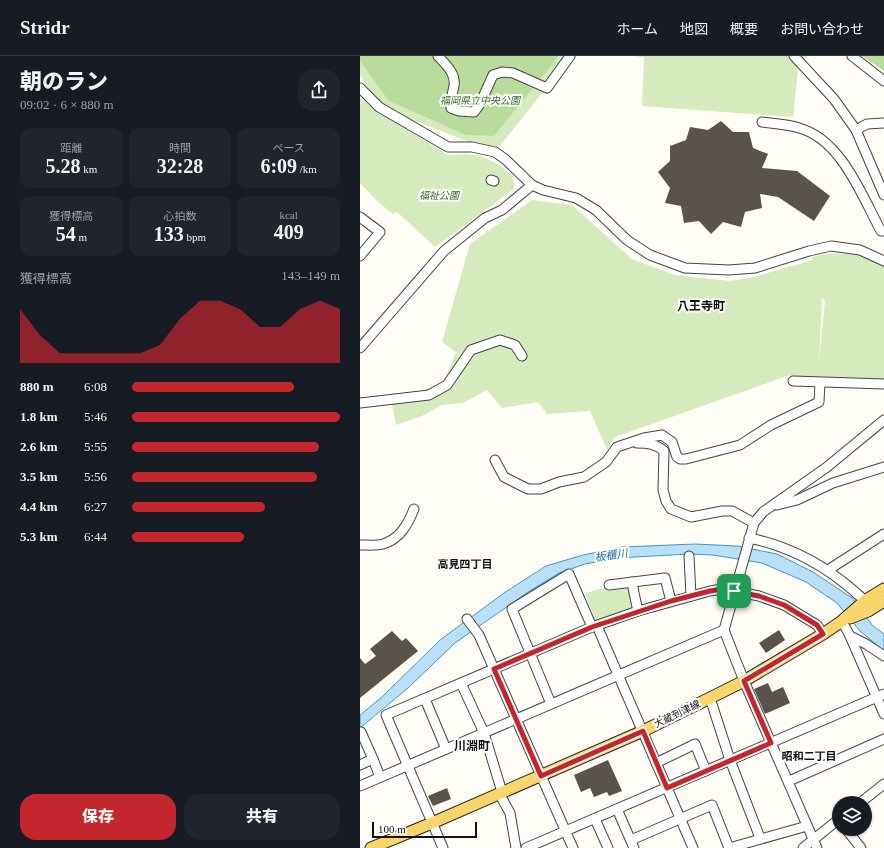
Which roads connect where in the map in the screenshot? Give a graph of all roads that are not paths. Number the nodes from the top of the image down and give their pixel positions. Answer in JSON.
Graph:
{"nodes":[{"id":1,"x":438,"y":56,"type":"edge"},
{"id":2,"x":570,"y":56,"type":"edge"},
{"id":3,"x":852,"y":56,"type":"edge"},
{"id":4,"x":798,"y":57,"type":"edge"},
{"id":5,"x":884,"y":81,"type":"edge"},
{"id":6,"x":360,"y":88,"type":"edge"},
{"id":7,"x":762,"y":122,"type":"dead end"},
{"id":8,"x":884,"y":123,"type":"edge"},
{"id":9,"x":856,"y":130,"type":"junction"},
{"id":10,"x":532,"y":185,"type":"junction"},
{"id":11,"x":884,"y":195,"type":"edge"},
{"id":12,"x":360,"y":217,"type":"edge"},
{"id":13,"x":884,"y":230,"type":"edge"},
{"id":14,"x":360,"y":256,"type":"edge"},
{"id":15,"x":884,"y":261,"type":"edge"},
{"id":16,"x":363,"y":336,"type":"edge"},
{"id":17,"x":360,"y":348,"type":"edge"},
{"id":18,"x":522,"y":356,"type":"dead end"},
{"id":19,"x":792,"y":381,"type":"dead end"},
{"id":20,"x":820,"y":382,"type":"junction"},
{"id":21,"x":884,"y":384,"type":"edge"},
{"id":22,"x":360,"y":403,"type":"edge"},
{"id":23,"x":884,"y":420,"type":"edge"},
{"id":24,"x":634,"y":442,"type":"junction"},
{"id":25,"x":495,"y":460,"type":"dead end"},
{"id":26,"x":884,"y":467,"type":"edge"},
{"id":27,"x":772,"y":506,"type":"junction"},
{"id":28,"x":414,"y":509,"type":"dead end"},
{"id":29,"x":754,"y":523,"type":"junction"},
{"id":30,"x":884,"y":534,"type":"edge"},
{"id":31,"x":749,"y":539,"type":"junction"},
{"id":32,"x":360,"y":545,"type":"edge"},
{"id":33,"x":689,"y":556,"type":"dead end"},
{"id":34,"x":828,"y":570,"type":"junction"},
{"id":35,"x":632,"y":582,"type":"junction"},
{"id":36,"x":609,"y":585,"type":"dead end"},
{"id":37,"x":884,"y":589,"type":"edge"},
{"id":38,"x":734,"y":591,"type":"junction"},
{"id":39,"x":691,"y":596,"type":"junction"},
{"id":40,"x":671,"y":601,"type":"junction"},
{"id":41,"x":884,"y":601,"type":"edge"},
{"id":42,"x":867,"y":606,"type":"junction"},
{"id":43,"x":638,"y":611,"type":"junction"},
{"id":44,"x":467,"y":620,"type":"dead end"},
{"id":45,"x":842,"y":621,"type":"junction"},
{"id":46,"x":594,"y":626,"type":"junction"},
{"id":47,"x":724,"y":630,"type":"junction"},
{"id":48,"x":823,"y":634,"type":"junction"},
{"id":49,"x":850,"y":636,"type":"junction"},
{"id":50,"x":530,"y":654,"type":"junction"},
{"id":51,"x":884,"y":656,"type":"edge"},
{"id":52,"x":494,"y":669,"type":"junction"},
{"id":53,"x":618,"y":675,"type":"junction"},
{"id":54,"x":744,"y":681,"type":"junction"},
{"id":55,"x":461,"y":684,"type":"junction"},
{"id":56,"x":880,"y":696,"type":"edge"},
{"id":57,"x":710,"y":698,"type":"junction"},
{"id":58,"x":425,"y":699,"type":"junction"},
{"id":59,"x":551,"y":704,"type":"junction"},
{"id":60,"x":884,"y":714,"type":"edge"},
{"id":61,"x":516,"y":720,"type":"junction"},
{"id":62,"x":643,"y":731,"type":"junction"},
{"id":63,"x":361,"y":732,"type":"dead end"},
{"id":64,"x":484,"y":733,"type":"junction"},
{"id":65,"x":884,"y":739,"type":"edge"},
{"id":66,"x":771,"y":743,"type":"junction"},
{"id":67,"x":446,"y":749,"type":"junction"},
{"id":68,"x":373,"y":759,"type":"junction"},
{"id":69,"x":730,"y":760,"type":"junction"},
{"id":70,"x":656,"y":762,"type":"junction"},
{"id":71,"x":360,"y":765,"type":"edge"},
{"id":72,"x":408,"y":765,"type":"junction"},
{"id":73,"x":706,"y":771,"type":"junction"},
{"id":74,"x":541,"y":776,"type":"junction"},
{"id":75,"x":380,"y":777,"type":"junction"},
{"id":76,"x":788,"y":781,"type":"junction"},
{"id":77,"x":884,"y":784,"type":"edge"},
{"id":78,"x":360,"y":786,"type":"edge"},
{"id":79,"x":667,"y":788,"type":"junction"},
{"id":80,"x":501,"y":793,"type":"junction"},
{"id":81,"x":869,"y":796,"type":"edge"},
{"id":82,"x":617,"y":809,"type":"junction"},
{"id":83,"x":595,"y":818,"type":"junction"},
{"id":84,"x":681,"y":819,"type":"junction"},
{"id":85,"x":432,"y":823,"type":"junction"},
{"id":86,"x":807,"y":826,"type":"junction"},
{"id":87,"x":832,"y":827,"type":"edge"},
{"id":88,"x":566,"y":831,"type":"junction"},
{"id":89,"x":852,"y":836,"type":"edge"},
{"id":90,"x":760,"y":838,"type":"junction"},
{"id":91,"x":390,"y":844,"type":"edge"},
{"id":92,"x":633,"y":844,"type":"edge"},
{"id":93,"x":816,"y":844,"type":"edge"},
{"id":94,"x":371,"y":848,"type":"edge"},
{"id":95,"x":443,"y":848,"type":"edge"},
{"id":96,"x":516,"y":848,"type":"edge"},
{"id":97,"x":526,"y":848,"type":"edge"},
{"id":98,"x":573,"y":848,"type":"edge"},
{"id":99,"x":608,"y":848,"type":"edge"},
{"id":100,"x":693,"y":848,"type":"edge"},
{"id":101,"x":803,"y":848,"type":"edge"},
{"id":102,"x":861,"y":848,"type":"edge"}],
"edges":[{"from":1,"to":2,"type":"street"},
{"from":3,"to":5,"type":"street"},
{"from":4,"to":9,"type":"street"},
{"from":6,"to":10,"type":"street"},
{"from":7,"to":13,"type":"street"},
{"from":8,"to":9,"type":"street"},
{"from":9,"to":11,"type":"street"},
{"from":10,"to":15,"type":"street"},
{"from":10,"to":16,"type":"street"},
{"from":12,"to":14,"type":"street"},
{"from":16,"to":17,"type":"street"},
{"from":18,"to":22,"type":"street"},
{"from":19,"to":20,"type":"street"},
{"from":20,"to":21,"type":"street"},
{"from":20,"to":24,"type":"street"},
{"from":23,"to":27,"type":"street"},
{"from":24,"to":25,"type":"street"},
{"from":24,"to":29,"type":"street"},
{"from":26,"to":27,"type":"street"},
{"from":27,"to":29,"type":"street"},
{"from":28,"to":32,"type":"street"},
{"from":29,"to":31,"type":"street"},
{"from":30,"to":34,"type":"street"},
{"from":31,"to":34,"type":"street"},
{"from":31,"to":38,"type":"street"},
{"from":33,"to":39,"type":"street"},
{"from":34,"to":42,"type":"street"},
{"from":35,"to":36,"type":"street"},
{"from":35,"to":40,"type":"street"},
{"from":35,"to":43,"type":"street"},
{"from":37,"to":42,"type":"main road","name":"大蔵到津線"},
{"from":38,"to":39,"type":"street"},
{"from":38,"to":47,"type":"street"},
{"from":38,"to":48,"type":"street"},
{"from":39,"to":40,"type":"street"},
{"from":40,"to":43,"type":"street"},
{"from":41,"to":42,"type":"main road","name":"大蔵到津線"},
{"from":42,"to":45,"type":"main road","name":"大蔵到津線"},
{"from":43,"to":46,"type":"street"},
{"from":44,"to":52,"type":"street"},
{"from":45,"to":48,"type":"main road","name":"大蔵到津線"},
{"from":45,"to":49,"type":"street"},
{"from":46,"to":50,"type":"street"},
{"from":46,"to":50,"type":"street"},
{"from":46,"to":53,"type":"street"},
{"from":47,"to":53,"type":"street"},
{"from":47,"to":54,"type":"street"},
{"from":48,"to":54,"type":"main road","name":"大蔵到津線"},
{"from":49,"to":51,"type":"street"},
{"from":49,"to":56,"type":"street"},
{"from":50,"to":52,"type":"street"},
{"from":50,"to":59,"type":"street"},
{"from":52,"to":55,"type":"street"},
{"from":52,"to":61,"type":"street"},
{"from":53,"to":59,"type":"street"},
{"from":53,"to":62,"type":"street"},
{"from":54,"to":57,"type":"main road","name":"大蔵到津線"},
{"from":54,"to":66,"type":"street"},
{"from":55,"to":58,"type":"street"},
{"from":55,"to":64,"type":"street"},
{"from":56,"to":60,"type":"street"},
{"from":56,"to":66,"type":"street"},
{"from":57,"to":62,"type":"main road","name":"大蔵到津線"},
{"from":57,"to":69,"type":"street"},
{"from":58,"to":67,"type":"street"},
{"from":58,"to":72,"type":"street"},
{"from":59,"to":61,"type":"street"},
{"from":61,"to":64,"type":"street"},
{"from":61,"to":74,"type":"street"},
{"from":62,"to":70,"type":"street"},
{"from":62,"to":74,"type":"main road","name":"大蔵到津線"},
{"from":63,"to":68,"type":"street"},
{"from":64,"to":67,"type":"street"},
{"from":64,"to":80,"type":"street"},
{"from":65,"to":76,"type":"street"},
{"from":66,"to":69,"type":"street"},
{"from":66,"to":76,"type":"street"},
{"from":67,"to":72,"type":"street"},
{"from":68,"to":71,"type":"street"},
{"from":68,"to":75,"type":"street"},
{"from":69,"to":73,"type":"street"},
{"from":69,"to":90,"type":"street"},
{"from":70,"to":73,"type":"street"},
{"from":70,"to":79,"type":"street"},
{"from":72,"to":75,"type":"street"},
{"from":72,"to":85,"type":"street"},
{"from":73,"to":79,"type":"street"},
{"from":74,"to":80,"type":"main road","name":"大蔵到津線"},
{"from":74,"to":88,"type":"street"},
{"from":75,"to":78,"type":"street"},
{"from":76,"to":86,"type":"street"},
{"from":77,"to":81,"type":"street"},
{"from":79,"to":82,"type":"street"},
{"from":79,"to":84,"type":"street"},
{"from":80,"to":85,"type":"main road","name":"大蔵到津線"},
{"from":80,"to":96,"type":"street"},
{"from":82,"to":83,"type":"street"},
{"from":82,"to":92,"type":"street"},
{"from":83,"to":88,"type":"street"},
{"from":83,"to":99,"type":"street"},
{"from":84,"to":90,"type":"street"},
{"from":84,"to":92,"type":"street"},
{"from":84,"to":100,"type":"street"},
{"from":85,"to":91,"type":"main road","name":"大蔵到津線"},
{"from":85,"to":95,"type":"street"},
{"from":86,"to":90,"type":"street"},
{"from":86,"to":93,"type":"street"},
{"from":87,"to":93,"type":"street"},
{"from":88,"to":97,"type":"street"},
{"from":88,"to":98,"type":"street"},
{"from":89,"to":102,"type":"street"},
{"from":91,"to":94,"type":"main road","name":"大蔵到津線"},
{"from":93,"to":101,"type":"street"}]}
